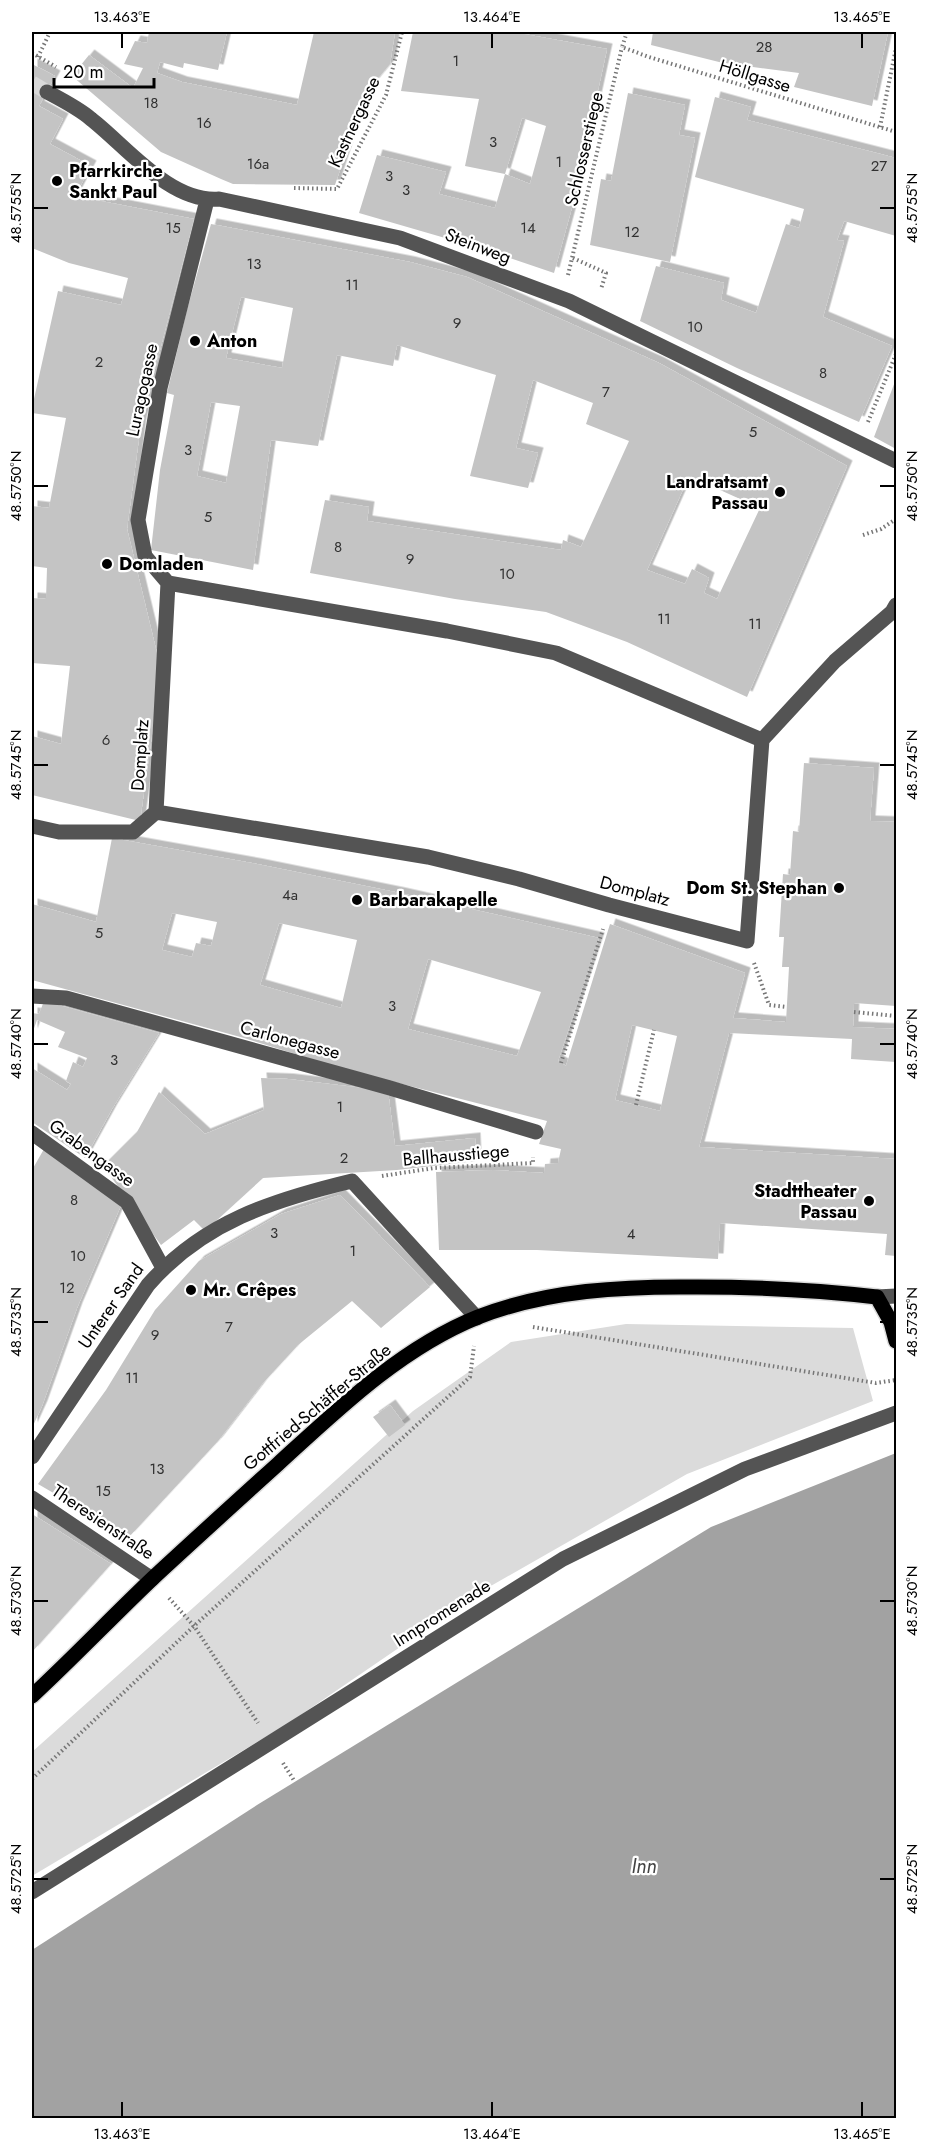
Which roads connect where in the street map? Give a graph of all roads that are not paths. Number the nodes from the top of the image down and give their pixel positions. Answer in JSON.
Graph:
{"nodes":[{"id":1,"x":47,"y":92,"type":"tunnel mouth"},
{"id":2,"x":207,"y":200,"type":"junction"},
{"id":3,"x":897,"y":461,"type":"edge"},
{"id":4,"x":168,"y":583,"type":"junction"},
{"id":5,"x":894,"y":608,"type":"edge"},
{"id":6,"x":762,"y":740,"type":"junction"},
{"id":7,"x":156,"y":812,"type":"junction"},
{"id":8,"x":32,"y":826,"type":"edge"},
{"id":9,"x":32,"y":996,"type":"edge"},
{"id":10,"x":536,"y":1132,"type":"road end"},
{"id":11,"x":32,"y":1133,"type":"edge"},
{"id":12,"x":163,"y":1268,"type":"junction"},
{"id":13,"x":877,"y":1296,"type":"junction"},
{"id":14,"x":897,"y":1296,"type":"edge"},
{"id":15,"x":477,"y":1318,"type":"junction"},
{"id":16,"x":897,"y":1341,"type":"edge"},
{"id":17,"x":897,"y":1413,"type":"edge"},
{"id":18,"x":32,"y":1457,"type":"edge"},
{"id":19,"x":32,"y":1497,"type":"edge"},
{"id":20,"x":152,"y":1579,"type":"junction"},
{"id":21,"x":32,"y":1695,"type":"edge"},
{"id":22,"x":32,"y":1892,"type":"edge"}],
"edges":[{"from":1,"to":2,"type":"street","name":"Steinweg"},
{"from":2,"to":3,"type":"street","name":"Steinweg"},
{"from":2,"to":4,"type":"street","name":"Luragogasse"},
{"from":4,"to":6,"type":"street"},
{"from":4,"to":7,"type":"street","name":"Domplatz"},
{"from":5,"to":6,"type":"street"},
{"from":6,"to":7,"type":"street","name":"Domplatz"},
{"from":7,"to":8,"type":"street"},
{"from":9,"to":10,"type":"street","name":"Carlonegasse"},
{"from":11,"to":12,"type":"street","name":"Grabengasse"},
{"from":12,"to":15,"type":"street","name":"Unterer Sand"},
{"from":12,"to":18,"type":"street","name":"Unterer Sand"},
{"from":13,"to":14,"type":"street","name":"Gottfried-Schäffer-Straße"},
{"from":13,"to":15,"type":"main road","name":"Gottfried-Schäffer-Straße"},
{"from":13,"to":16,"type":"main road"},
{"from":15,"to":20,"type":"main road","name":"Gottfried-Schäffer-Straße"},
{"from":17,"to":22,"type":"street","name":"Innpromenade"},
{"from":19,"to":20,"type":"street","name":"Theresienstraße"},
{"from":20,"to":21,"type":"main road","name":"Gottfried-Schäffer-Straße"}]}
